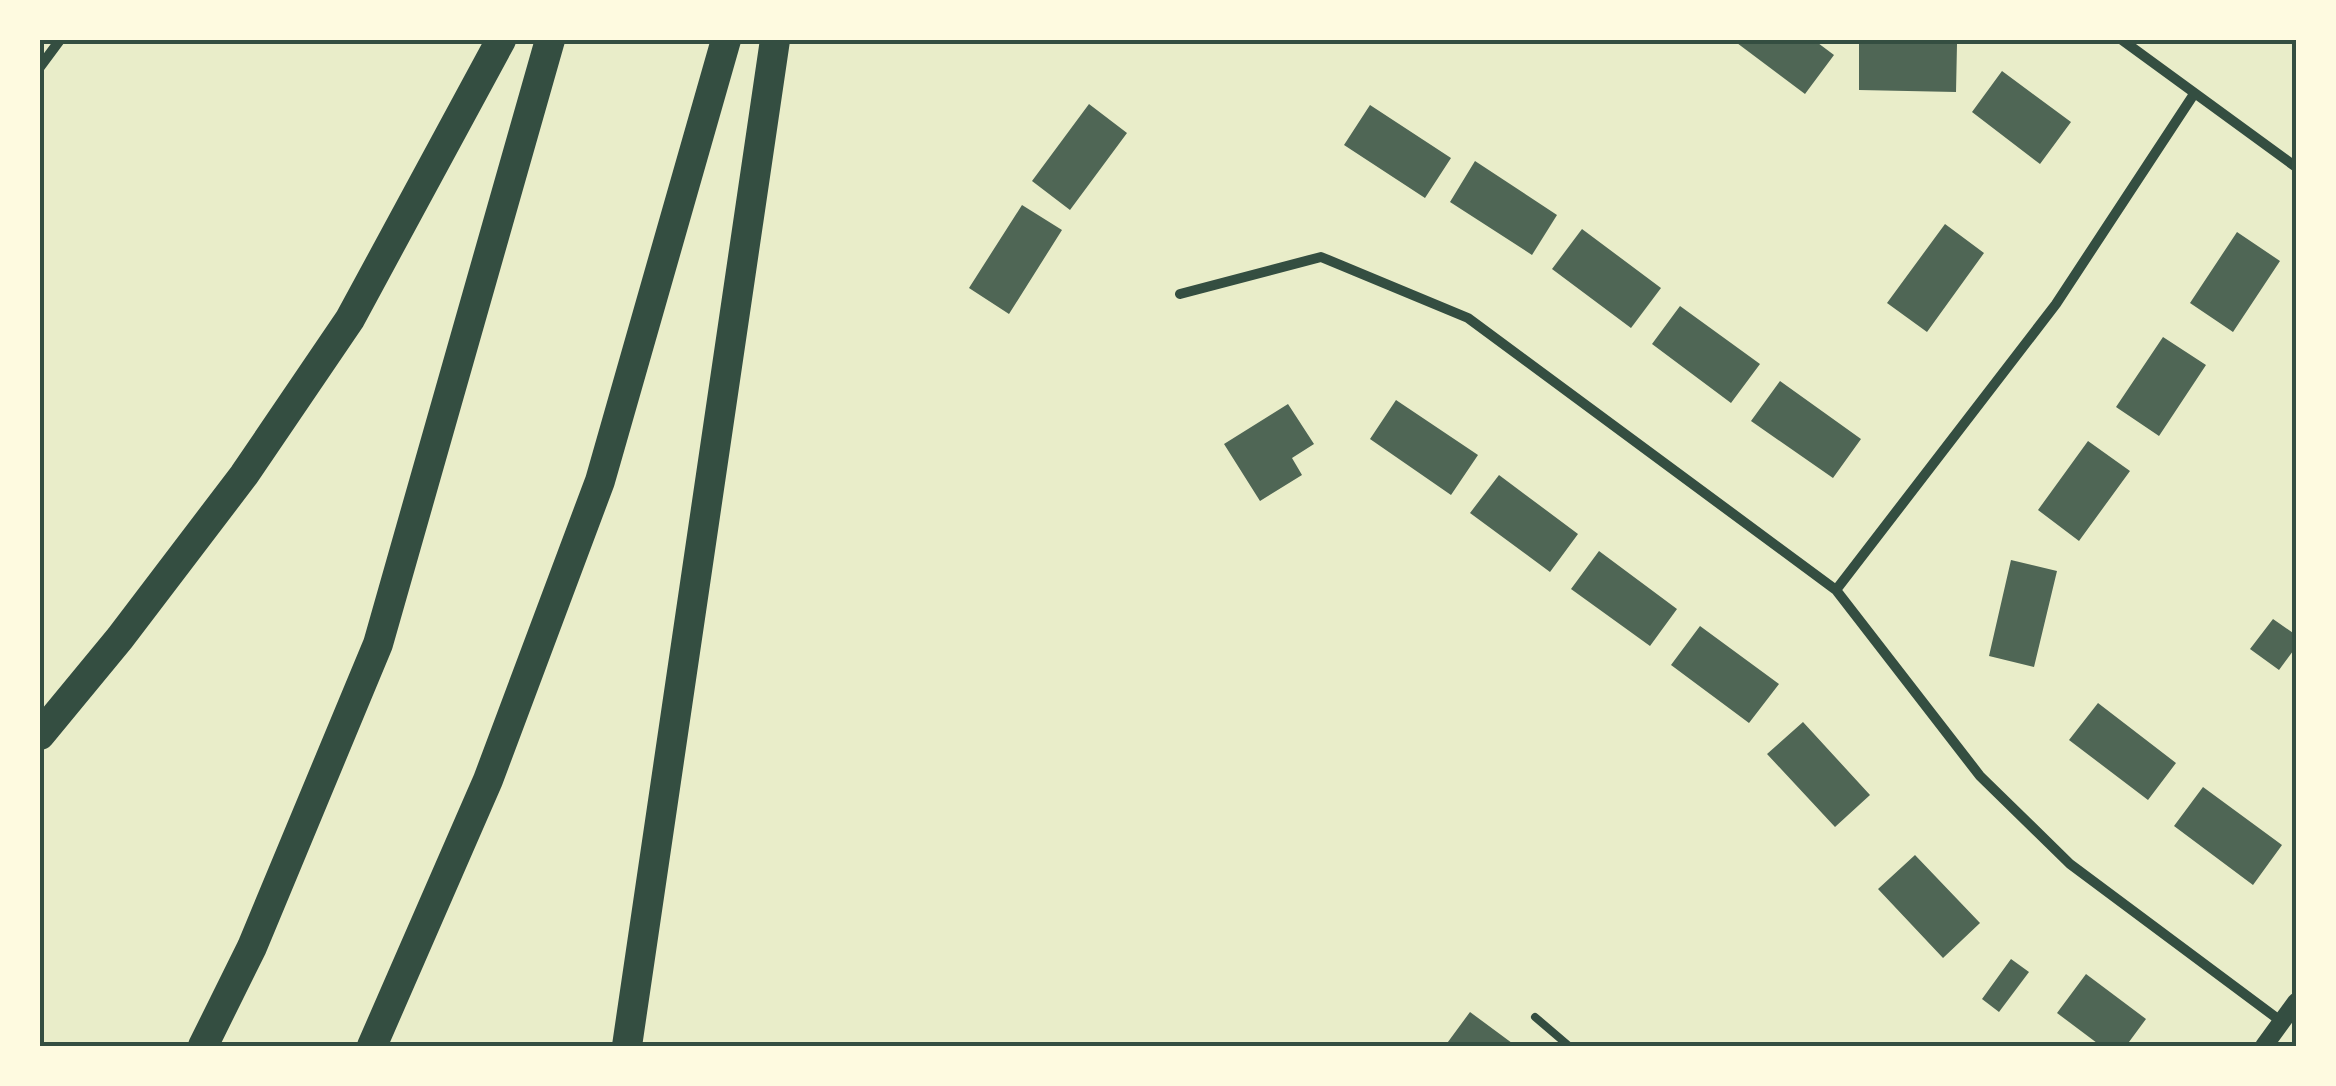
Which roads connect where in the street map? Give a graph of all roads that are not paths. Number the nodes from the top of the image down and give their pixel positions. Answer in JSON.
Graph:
{"nodes":[{"id":1,"x":60,"y":40,"type":"edge"},
{"id":2,"x":502,"y":40,"type":"edge"},
{"id":3,"x":550,"y":40,"type":"edge"},
{"id":4,"x":726,"y":40,"type":"edge"},
{"id":5,"x":775,"y":40,"type":"edge"},
{"id":6,"x":2122,"y":40,"type":"edge"},
{"id":7,"x":40,"y":67,"type":"edge"},
{"id":8,"x":2194,"y":94,"type":"junction"},
{"id":9,"x":2296,"y":167,"type":"edge"},
{"id":10,"x":1180,"y":294,"type":"dead end"},
{"id":11,"x":1836,"y":590,"type":"junction"},
{"id":12,"x":40,"y":734,"type":"edge"},
{"id":13,"x":2296,"y":1002,"type":"edge"},
{"id":14,"x":1535,"y":1017,"type":"dead end"},
{"id":15,"x":2282,"y":1022,"type":"junction"},
{"id":16,"x":203,"y":1046,"type":"edge"},
{"id":17,"x":372,"y":1046,"type":"edge"},
{"id":18,"x":627,"y":1046,"type":"edge"},
{"id":19,"x":1568,"y":1046,"type":"edge"},
{"id":20,"x":2264,"y":1046,"type":"edge"}],
"edges":[{"from":1,"to":7,"type":"street"},
{"from":2,"to":12,"type":"highway"},
{"from":3,"to":16,"type":"highway"},
{"from":4,"to":17,"type":"highway"},
{"from":5,"to":18,"type":"highway"},
{"from":6,"to":8,"type":"street"},
{"from":8,"to":9,"type":"street"},
{"from":8,"to":11,"type":"street"},
{"from":10,"to":11,"type":"street"},
{"from":11,"to":15,"type":"street"},
{"from":13,"to":15,"type":"street"},
{"from":14,"to":19,"type":"lane"},
{"from":15,"to":20,"type":"street"}]}
